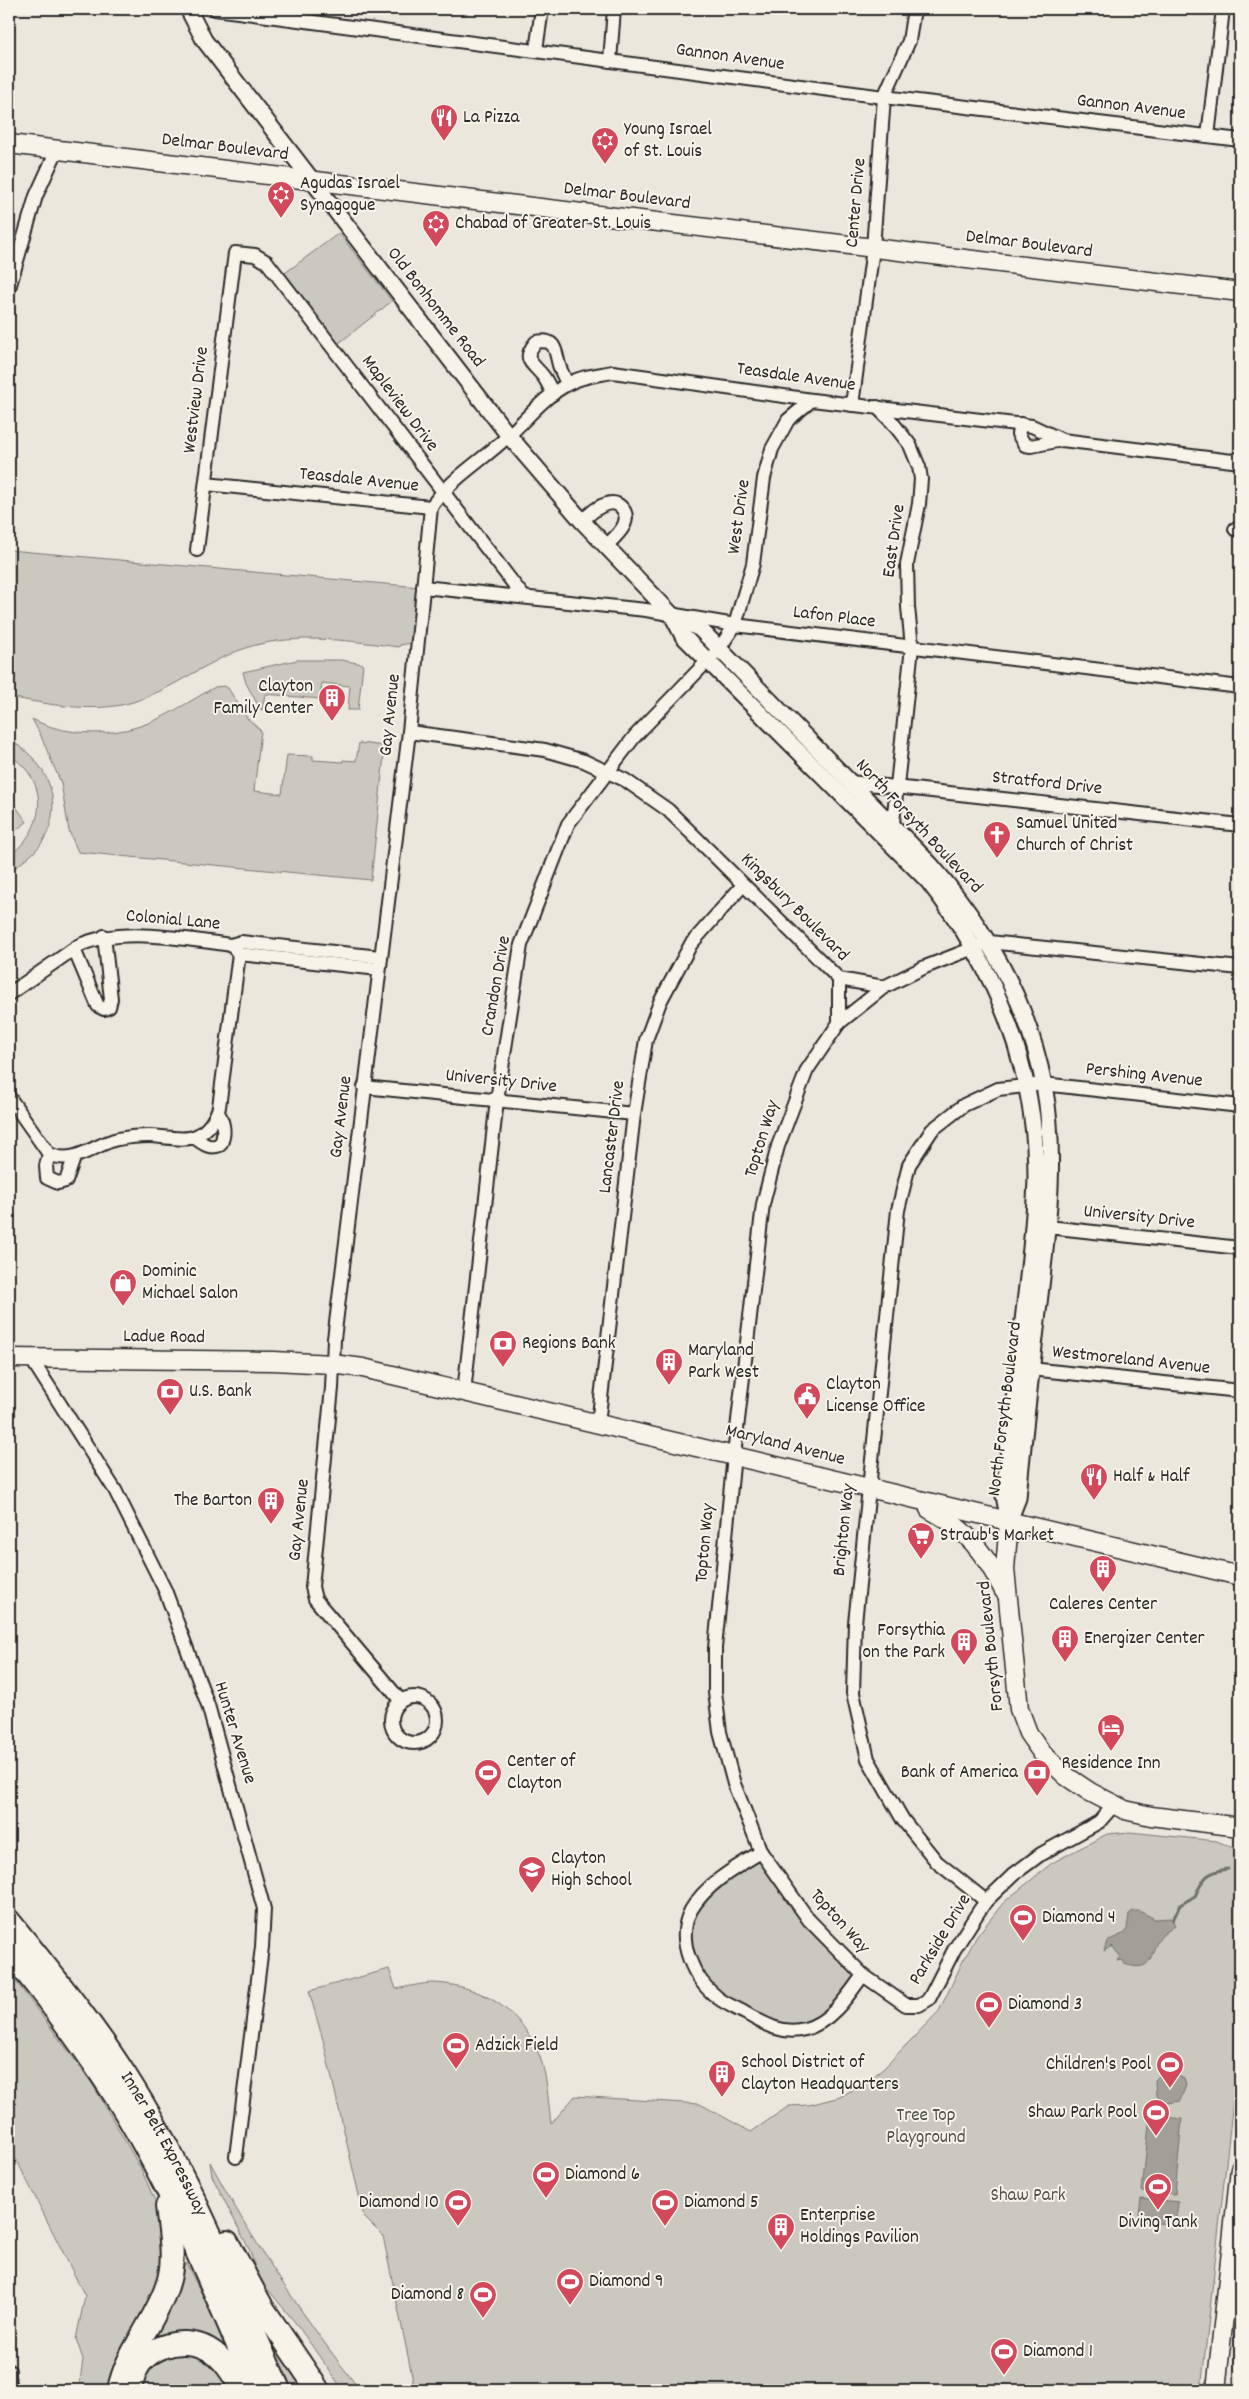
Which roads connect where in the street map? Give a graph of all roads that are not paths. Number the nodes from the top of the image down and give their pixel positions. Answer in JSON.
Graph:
{"nodes":[{"id":1,"x":188,"y":9,"type":"edge"},
{"id":2,"x":215,"y":9,"type":"edge"},
{"id":3,"x":542,"y":9,"type":"edge"},
{"id":4,"x":614,"y":9,"type":"edge"},
{"id":5,"x":914,"y":9,"type":"edge"},
{"id":6,"x":1223,"y":9,"type":"edge"},
{"id":7,"x":536,"y":50,"type":"junction"},
{"id":8,"x":610,"y":61,"type":"junction"},
{"id":9,"x":884,"y":97,"type":"junction"},
{"id":10,"x":1208,"y":136,"type":"junction"},
{"id":11,"x":1240,"y":140,"type":"edge"},
{"id":12,"x":9,"y":144,"type":"edge"},
{"id":13,"x":57,"y":150,"type":"junction"},
{"id":14,"x":312,"y":180,"type":"junction"},
{"id":15,"x":873,"y":248,"type":"junction"},
{"id":16,"x":235,"y":254,"type":"joint"},
{"id":17,"x":9,"y":288,"type":"edge"},
{"id":18,"x":1240,"y":292,"type":"edge"},
{"id":19,"x":567,"y":384,"type":"junction"},
{"id":20,"x":553,"y":394,"type":"junction"},
{"id":21,"x":812,"y":400,"type":"junction"},
{"id":22,"x":852,"y":405,"type":"junction"},
{"id":23,"x":877,"y":407,"type":"junction"},
{"id":24,"x":1022,"y":424,"type":"junction"},
{"id":25,"x":508,"y":436,"type":"junction"},
{"id":26,"x":1062,"y":440,"type":"junction"},
{"id":27,"x":1240,"y":458,"type":"edge"},
{"id":28,"x":206,"y":484,"type":"junction"},
{"id":29,"x":442,"y":491,"type":"junction"},
{"id":30,"x":431,"y":507,"type":"junction"},
{"id":31,"x":582,"y":522,"type":"junction"},
{"id":32,"x":606,"y":546,"type":"junction"},
{"id":33,"x":197,"y":550,"type":"dead end"},
{"id":34,"x":423,"y":586,"type":"junction"},
{"id":35,"x":523,"y":596,"type":"junction"},
{"id":36,"x":672,"y":615,"type":"junction"},
{"id":37,"x":735,"y":625,"type":"junction"},
{"id":38,"x":912,"y":647,"type":"junction"},
{"id":39,"x":719,"y":649,"type":"junction"},
{"id":40,"x":708,"y":661,"type":"junction"},
{"id":41,"x":1240,"y":687,"type":"edge"},
{"id":42,"x":409,"y":732,"type":"junction"},
{"id":43,"x":607,"y":771,"type":"junction"},
{"id":44,"x":850,"y":782,"type":"junction"},
{"id":45,"x":898,"y":786,"type":"junction"},
{"id":46,"x":893,"y":824,"type":"junction"},
{"id":47,"x":1240,"y":825,"type":"edge"},
{"id":48,"x":891,"y":842,"type":"junction"},
{"id":49,"x":742,"y":885,"type":"junction"},
{"id":50,"x":104,"y":936,"type":"junction"},
{"id":51,"x":990,"y":942,"type":"junction"},
{"id":52,"x":974,"y":948,"type":"junction"},
{"id":53,"x":74,"y":949,"type":"junction"},
{"id":54,"x":235,"y":950,"type":"junction"},
{"id":55,"x":379,"y":963,"type":"junction"},
{"id":56,"x":1240,"y":968,"type":"edge"},
{"id":57,"x":839,"y":979,"type":"junction"},
{"id":58,"x":884,"y":987,"type":"junction"},
{"id":59,"x":9,"y":994,"type":"edge"},
{"id":60,"x":839,"y":1023,"type":"junction"},
{"id":61,"x":1026,"y":1084,"type":"junction"},
{"id":62,"x":1044,"y":1084,"type":"junction"},
{"id":63,"x":364,"y":1087,"type":"junction"},
{"id":64,"x":9,"y":1097,"type":"edge"},
{"id":65,"x":497,"y":1100,"type":"junction"},
{"id":66,"x":1240,"y":1106,"type":"edge"},
{"id":67,"x":218,"y":1112,"type":"junction"},
{"id":68,"x":634,"y":1114,"type":"junction"},
{"id":69,"x":194,"y":1138,"type":"junction"},
{"id":70,"x":49,"y":1154,"type":"junction"},
{"id":71,"x":74,"y":1158,"type":"junction"},
{"id":72,"x":1040,"y":1226,"type":"junction"},
{"id":73,"x":1240,"y":1248,"type":"edge"},
{"id":74,"x":30,"y":1357,"type":"junction"},
{"id":75,"x":9,"y":1358,"type":"edge"},
{"id":76,"x":326,"y":1363,"type":"junction"},
{"id":77,"x":1025,"y":1369,"type":"junction"},
{"id":78,"x":1240,"y":1391,"type":"edge"},
{"id":79,"x":464,"y":1392,"type":"junction"},
{"id":80,"x":598,"y":1424,"type":"junction"},
{"id":81,"x":734,"y":1455,"type":"junction"},
{"id":82,"x":868,"y":1488,"type":"junction"},
{"id":83,"x":908,"y":1498,"type":"junction"},
{"id":84,"x":1008,"y":1521,"type":"junction"},
{"id":85,"x":1240,"y":1576,"type":"edge"},
{"id":86,"x":1009,"y":1600,"type":"junction"},
{"id":87,"x":400,"y":1700,"type":"dead end"},
{"id":88,"x":1114,"y":1805,"type":"junction"},
{"id":89,"x":1240,"y":1827,"type":"edge"},
{"id":90,"x":761,"y":1852,"type":"junction"},
{"id":91,"x":986,"y":1901,"type":"junction"},
{"id":92,"x":9,"y":1921,"type":"edge"},
{"id":93,"x":9,"y":1951,"type":"edge"},
{"id":94,"x":863,"y":1975,"type":"junction"},
{"id":95,"x":919,"y":2005,"type":"joint"},
{"id":96,"x":163,"y":2139,"type":"junction"},
{"id":97,"x":236,"y":2158,"type":"dead end"},
{"id":98,"x":1240,"y":2168,"type":"edge"},
{"id":99,"x":164,"y":2186,"type":"junction"},
{"id":100,"x":1235,"y":2266,"type":"edge"},
{"id":101,"x":9,"y":2371,"type":"edge"},
{"id":102,"x":9,"y":2390,"type":"edge"},
{"id":103,"x":119,"y":2390,"type":"edge"},
{"id":104,"x":131,"y":2390,"type":"edge"},
{"id":105,"x":242,"y":2390,"type":"edge"},
{"id":106,"x":257,"y":2390,"type":"edge"},
{"id":107,"x":279,"y":2390,"type":"edge"},
{"id":108,"x":318,"y":2390,"type":"edge"},
{"id":109,"x":1216,"y":2390,"type":"edge"}],
"edges":[{"from":1,"to":14,"type":"street","name":"Old Bonhomme Road"},
{"from":2,"to":7,"type":"street","name":"Gannon Avenue"},
{"from":3,"to":7,"type":"street"},
{"from":4,"to":8,"type":"street"},
{"from":5,"to":9,"type":"street","name":"Center Drive"},
{"from":6,"to":10,"type":"street"},
{"from":7,"to":8,"type":"street","name":"Gannon Avenue"},
{"from":8,"to":9,"type":"street","name":"Gannon Avenue"},
{"from":9,"to":10,"type":"street","name":"Gannon Avenue"},
{"from":9,"to":15,"type":"street","name":"Center Drive"},
{"from":10,"to":11,"type":"street","name":"Gannon Avenue"},
{"from":12,"to":13,"type":"main road","name":"Delmar Boulevard"},
{"from":13,"to":14,"type":"main road","name":"Delmar Boulevard"},
{"from":13,"to":17,"type":"street"},
{"from":14,"to":15,"type":"main road","name":"Delmar Boulevard"},
{"from":14,"to":25,"type":"street","name":"Old Bonhomme Road"},
{"from":15,"to":18,"type":"main road","name":"Delmar Boulevard"},
{"from":15,"to":22,"type":"street","name":"Center Drive"},
{"from":16,"to":28,"type":"street","name":"Westview Drive"},
{"from":16,"to":29,"type":"street","name":"Mapleview Drive"},
{"from":19,"to":20,"type":"street","name":"Teasdale Avenue"},
{"from":19,"to":20,"type":"street"},
{"from":19,"to":21,"type":"street","name":"Teasdale Avenue"},
{"from":20,"to":25,"type":"street","name":"Teasdale Avenue"},
{"from":21,"to":22,"type":"street","name":"Teasdale Avenue"},
{"from":21,"to":37,"type":"street","name":"West Drive"},
{"from":22,"to":23,"type":"street","name":"Teasdale Avenue"},
{"from":23,"to":24,"type":"street","name":"Teasdale Avenue"},
{"from":23,"to":38,"type":"street","name":"East Drive"},
{"from":24,"to":26,"type":"street","name":"Teasdale Avenue"},
{"from":24,"to":26,"type":"street","name":"Teasdale Avenue"},
{"from":25,"to":29,"type":"street","name":"Teasdale Avenue"},
{"from":25,"to":31,"type":"street","name":"Old Bonhomme Road"},
{"from":26,"to":27,"type":"street","name":"Teasdale Avenue"},
{"from":28,"to":30,"type":"street","name":"Teasdale Avenue"},
{"from":28,"to":33,"type":"street","name":"Westview Drive"},
{"from":29,"to":30,"type":"street","name":"Teasdale Avenue"},
{"from":29,"to":35,"type":"street","name":"Mapleview Drive"},
{"from":30,"to":34,"type":"street","name":"Gay Avenue"},
{"from":31,"to":32,"type":"street","name":"Old Bonhomme Road"},
{"from":31,"to":32,"type":"street"},
{"from":32,"to":36,"type":"street","name":"Old Bonhomme Road"},
{"from":34,"to":35,"type":"street","name":"Lafon Place"},
{"from":34,"to":42,"type":"street","name":"Gay Avenue"},
{"from":35,"to":36,"type":"street","name":"Lafon Place"},
{"from":36,"to":37,"type":"street","name":"Lafon Place"},
{"from":36,"to":39,"type":"street","name":"North Forsyth Boulevard"},
{"from":36,"to":40,"type":"street","name":"North Forsyth Boulevard"},
{"from":37,"to":38,"type":"street","name":"Lafon Place"},
{"from":37,"to":39,"type":"street","name":"West Drive"},
{"from":38,"to":41,"type":"street","name":"Lafon Place"},
{"from":38,"to":45,"type":"street","name":"East Drive"},
{"from":39,"to":40,"type":"street","name":"Crandon Drive"},
{"from":39,"to":44,"type":"street","name":"North Forsyth Boulevard"},
{"from":40,"to":43,"type":"street","name":"Crandon Drive"},
{"from":40,"to":48,"type":"street","name":"North Forsyth Boulevard"},
{"from":42,"to":43,"type":"street","name":"Kingsbury Boulevard"},
{"from":42,"to":55,"type":"street","name":"Gay Avenue"},
{"from":43,"to":49,"type":"street","name":"Kingsbury Boulevard"},
{"from":43,"to":65,"type":"street","name":"Crandon Drive"},
{"from":44,"to":45,"type":"street","name":"Stratford Drive"},
{"from":44,"to":46,"type":"street","name":"North Forsyth Boulevard"},
{"from":45,"to":46,"type":"street","name":"East Drive"},
{"from":45,"to":47,"type":"street","name":"Stratford Drive"},
{"from":46,"to":48,"type":"street","name":"East Drive"},
{"from":46,"to":51,"type":"street","name":"North Forsyth Boulevard"},
{"from":48,"to":52,"type":"street","name":"North Forsyth Boulevard"},
{"from":49,"to":57,"type":"street","name":"Kingsbury Boulevard"},
{"from":49,"to":68,"type":"street","name":"Lancaster Drive"},
{"from":50,"to":53,"type":"street","name":"Colonial Lane"},
{"from":50,"to":53,"type":"street"},
{"from":50,"to":54,"type":"street","name":"Colonial Lane"},
{"from":51,"to":52,"type":"street"},
{"from":51,"to":56,"type":"street"},
{"from":51,"to":62,"type":"street","name":"North Forsyth Boulevard"},
{"from":52,"to":58,"type":"street"},
{"from":52,"to":61,"type":"street","name":"North Forsyth Boulevard"},
{"from":53,"to":59,"type":"street","name":"Colonial Lane"},
{"from":54,"to":55,"type":"street","name":"Colonial Lane"},
{"from":54,"to":67,"type":"street","name":"Colonial Lane"},
{"from":55,"to":63,"type":"street","name":"Gay Avenue"},
{"from":57,"to":58,"type":"street","name":"Kingsbury Boulevard"},
{"from":57,"to":60,"type":"street"},
{"from":58,"to":60,"type":"street","name":"Topton Way"},
{"from":60,"to":81,"type":"street","name":"Topton Way"},
{"from":61,"to":62,"type":"street","name":"Brighton Way"},
{"from":61,"to":72,"type":"street","name":"North Forsyth Boulevard"},
{"from":61,"to":82,"type":"street","name":"Brighton Way"},
{"from":62,"to":66,"type":"street","name":"Pershing Avenue"},
{"from":62,"to":72,"type":"street","name":"North Forsyth Boulevard"},
{"from":63,"to":65,"type":"street","name":"University Drive"},
{"from":63,"to":76,"type":"street","name":"Gay Avenue"},
{"from":64,"to":70,"type":"street"},
{"from":65,"to":68,"type":"street","name":"University Drive"},
{"from":65,"to":79,"type":"street","name":"Crandon Drive"},
{"from":67,"to":69,"type":"street"},
{"from":67,"to":69,"type":"street","name":"Colonial Lane"},
{"from":68,"to":80,"type":"street","name":"Lancaster Drive"},
{"from":69,"to":71,"type":"street","name":"Colonial Lane"},
{"from":70,"to":71,"type":"street"},
{"from":70,"to":71,"type":"street"},
{"from":72,"to":73,"type":"street","name":"University Drive"},
{"from":72,"to":77,"type":"street","name":"North Forsyth Boulevard"},
{"from":74,"to":75,"type":"main road","name":"Ladue Road"},
{"from":74,"to":76,"type":"main road","name":"Ladue Road"},
{"from":74,"to":97,"type":"street","name":"Hunter Avenue"},
{"from":76,"to":79,"type":"main road","name":"Maryland Avenue"},
{"from":76,"to":87,"type":"street","name":"Gay Avenue"},
{"from":77,"to":78,"type":"street","name":"Westmoreland Avenue"},
{"from":77,"to":84,"type":"street","name":"North Forsyth Boulevard"},
{"from":79,"to":80,"type":"main road","name":"Maryland Avenue"},
{"from":80,"to":81,"type":"main road","name":"Maryland Avenue"},
{"from":81,"to":82,"type":"main road","name":"Maryland Avenue"},
{"from":81,"to":90,"type":"street","name":"Topton Way"},
{"from":82,"to":83,"type":"main road","name":"Maryland Avenue"},
{"from":82,"to":91,"type":"street","name":"Brighton Way"},
{"from":83,"to":84,"type":"main road","name":"Maryland Avenue"},
{"from":83,"to":86,"type":"main road"},
{"from":84,"to":85,"type":"main road","name":"Maryland Avenue"},
{"from":84,"to":86,"type":"main road","name":"Forsyth Boulevard"},
{"from":86,"to":88,"type":"main road","name":"Forsyth Boulevard"},
{"from":88,"to":89,"type":"main road","name":"Forsyth Boulevard"},
{"from":88,"to":91,"type":"street","name":"Parkside Drive"},
{"from":90,"to":94,"type":"street","name":"Topton Way"},
{"from":90,"to":94,"type":"street"},
{"from":91,"to":95,"type":"street","name":"Parkside Drive"},
{"from":92,"to":96,"type":"highway","name":"Inner Belt Expressway"},
{"from":93,"to":99,"type":"highway","name":"Inner Belt Expressway"},
{"from":94,"to":95,"type":"street","name":"Topton Way"},
{"from":96,"to":107,"type":"highway","name":"Inner Belt Expressway"},
{"from":96,"to":108,"type":"highway"},
{"from":98,"to":100,"type":"main road"},
{"from":99,"to":103,"type":"highway"},
{"from":99,"to":106,"type":"highway","name":"Inner Belt Expressway"},
{"from":100,"to":109,"type":"main road"},
{"from":101,"to":102,"type":"street"},
{"from":104,"to":105,"type":"highway"}]}
